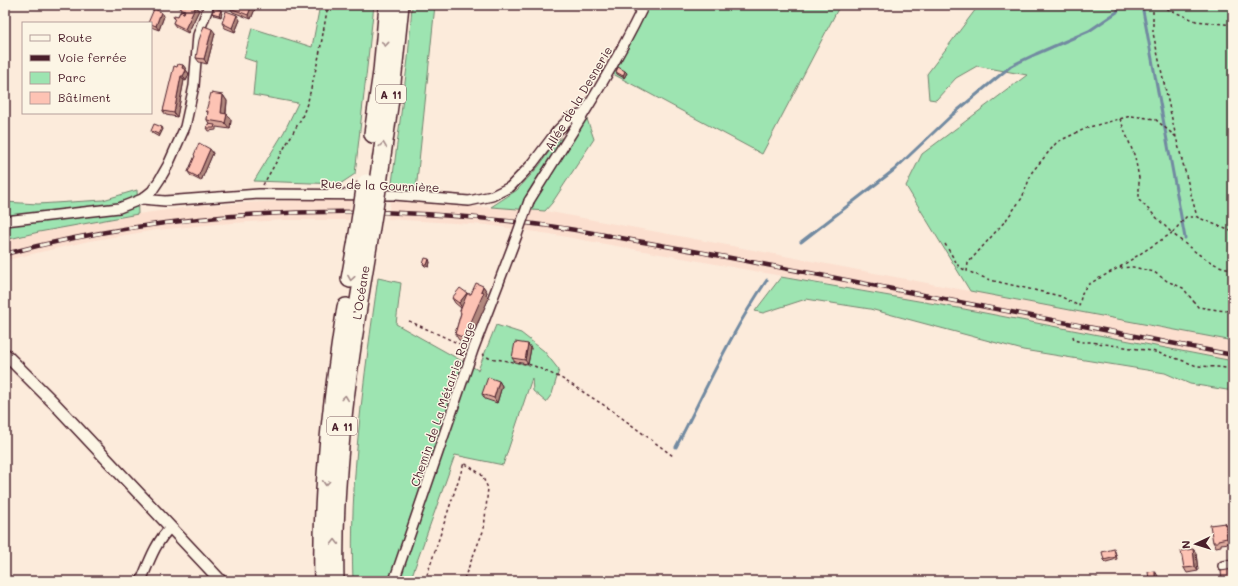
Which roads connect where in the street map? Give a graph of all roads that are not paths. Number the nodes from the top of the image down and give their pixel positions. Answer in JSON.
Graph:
{"nodes":[{"id":1,"x":210,"y":5,"type":"edge"},
{"id":2,"x":388,"y":5,"type":"edge"},
{"id":3,"x":400,"y":5,"type":"edge"},
{"id":4,"x":644,"y":5,"type":"edge"},
{"id":5,"x":583,"y":114,"type":"junction"},
{"id":6,"x":372,"y":183,"type":"junction"},
{"id":7,"x":142,"y":199,"type":"junction"},
{"id":8,"x":5,"y":221,"type":"edge"},
{"id":9,"x":517,"y":235,"type":"joint"},
{"id":10,"x":363,"y":240,"type":"junction"},
{"id":11,"x":5,"y":354,"type":"edge"},
{"id":12,"x":323,"y":524,"type":"junction"},
{"id":13,"x":171,"y":527,"type":"junction"},
{"id":14,"x":1233,"y":564,"type":"edge"},
{"id":15,"x":1223,"y":566,"type":"dead end"},
{"id":16,"x":141,"y":581,"type":"edge"},
{"id":17,"x":221,"y":581,"type":"edge"},
{"id":18,"x":315,"y":581,"type":"edge"},
{"id":19,"x":324,"y":581,"type":"edge"},
{"id":20,"x":335,"y":581,"type":"edge"},
{"id":21,"x":394,"y":581,"type":"edge"}],
"edges":[{"from":1,"to":7,"type":"street"},
{"from":2,"to":6,"type":"highway","name":"L’Océane","number":"A 11","one_way":true},
{"from":6,"to":3,"type":"highway","name":"L’Océane","number":"A 11","one_way":true},
{"from":4,"to":5,"type":"street","name":"Allée de la Desnerie"},
{"from":5,"to":7,"type":"street","name":"Rue de la Gournière"},
{"from":5,"to":9,"type":"street","name":"Allée de la Desnerie","bridge":true},
{"from":6,"to":10,"type":"highway","name":"L’Océane","number":"A 11","bridge":true},
{"from":7,"to":8,"type":"street"},
{"from":9,"to":21,"type":"street","name":"Chemin de La Métairie Rouge"},
{"from":10,"to":12,"type":"highway","name":"L’Océane","number":"A 11","one_way":true},
{"from":20,"to":10,"type":"highway","name":"L’Océane","number":"A 11","one_way":true},
{"from":11,"to":13,"type":"street"},
{"from":12,"to":18,"type":"highway"},
{"from":12,"to":19,"type":"highway","name":"L’Océane","number":"A 11"},
{"from":13,"to":16,"type":"street"},
{"from":13,"to":17,"type":"street"},
{"from":14,"to":15,"type":"street"}]}
